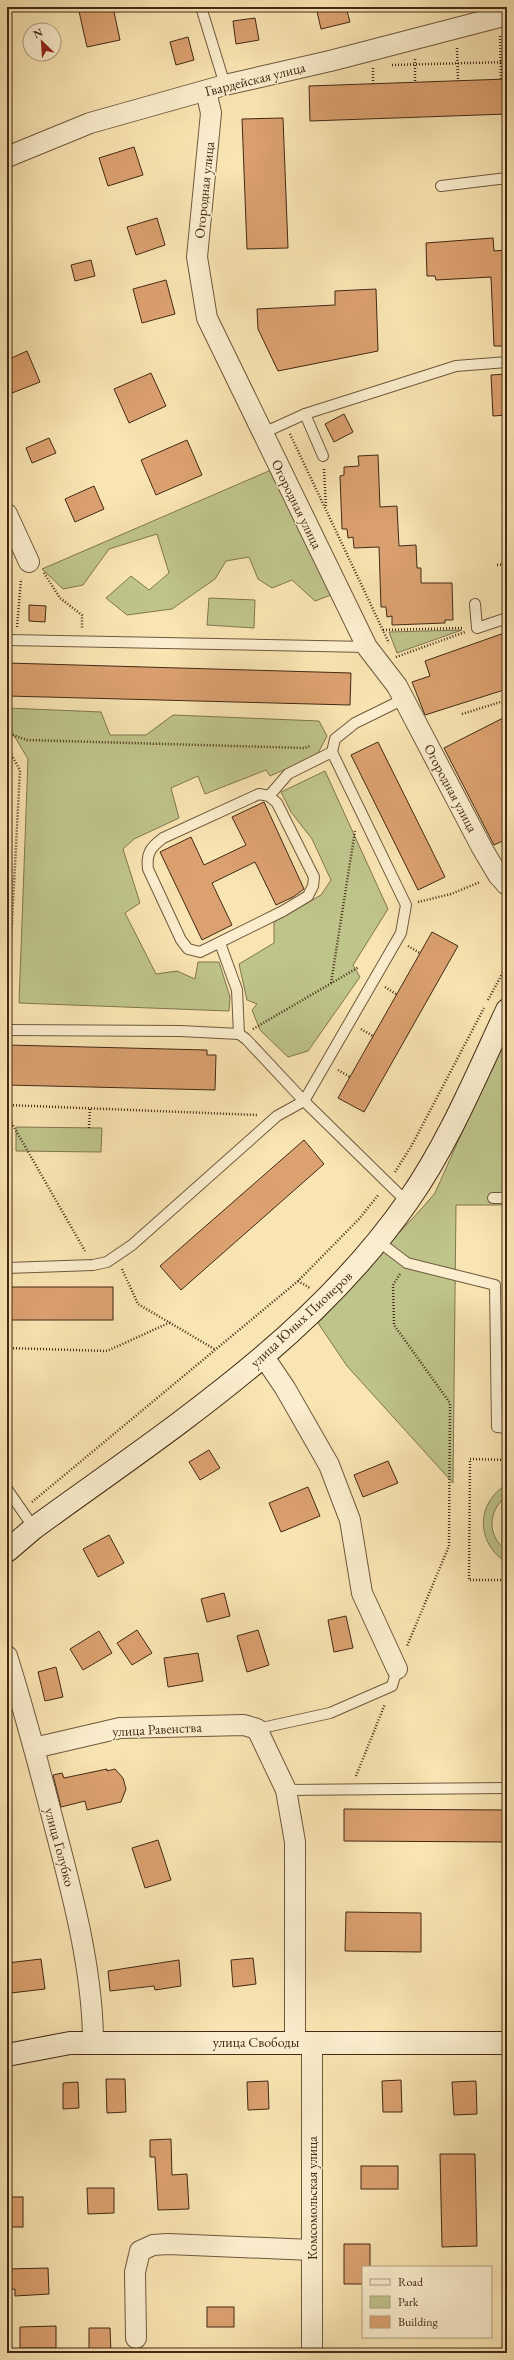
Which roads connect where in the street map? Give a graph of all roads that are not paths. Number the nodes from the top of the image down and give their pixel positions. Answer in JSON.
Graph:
{"nodes":[{"id":1,"x":202,"y":7,"type":"edge"},
{"id":2,"x":503,"y":16,"type":"edge"},
{"id":3,"x":225,"y":85,"type":"junction"},
{"id":4,"x":206,"y":91,"type":"junction"},
{"id":5,"x":7,"y":158,"type":"edge"},
{"id":6,"x":507,"y":178,"type":"edge"},
{"id":7,"x":441,"y":186,"type":"dead end"},
{"id":8,"x":507,"y":362,"type":"edge"},
{"id":9,"x":305,"y":414,"type":"junction"},
{"id":10,"x":263,"y":432,"type":"junction"},
{"id":11,"x":324,"y":456,"type":"road end"},
{"id":12,"x":7,"y":514,"type":"edge"},
{"id":13,"x":29,"y":562,"type":"road end"},
{"id":14,"x":476,"y":604,"type":"dead end"},
{"id":15,"x":507,"y":618,"type":"edge"},
{"id":16,"x":12,"y":640,"type":"edge"},
{"id":17,"x":367,"y":647,"type":"junction"},
{"id":18,"x":398,"y":684,"type":"junction"},
{"id":19,"x":332,"y":752,"type":"junction"},
{"id":20,"x":269,"y":796,"type":"junction"},
{"id":21,"x":504,"y":876,"type":"edge"},
{"id":22,"x":220,"y":943,"type":"junction"},
{"id":23,"x":507,"y":1010,"type":"edge"},
{"id":24,"x":7,"y":1030,"type":"edge"},
{"id":25,"x":242,"y":1037,"type":"junction"},
{"id":26,"x":304,"y":1101,"type":"junction"},
{"id":27,"x":493,"y":1198,"type":"dead end"},
{"id":28,"x":507,"y":1198,"type":"edge"},
{"id":29,"x":407,"y":1202,"type":"junction"},
{"id":30,"x":378,"y":1241,"type":"junction"},
{"id":31,"x":7,"y":1268,"type":"edge"},
{"id":32,"x":264,"y":1357,"type":"junction"},
{"id":33,"x":507,"y":1428,"type":"edge"},
{"id":34,"x":7,"y":1489,"type":"edge"},
{"id":35,"x":28,"y":1519,"type":"junction"},
{"id":36,"x":7,"y":1551,"type":"edge"},
{"id":37,"x":7,"y":1656,"type":"edge"},
{"id":38,"x":395,"y":1677,"type":"joint"},
{"id":39,"x":257,"y":1730,"type":"junction"},
{"id":40,"x":34,"y":1748,"type":"junction"},
{"id":41,"x":507,"y":1788,"type":"edge"},
{"id":42,"x":286,"y":1790,"type":"junction"},
{"id":43,"x":303,"y":2042,"type":"junction"},
{"id":44,"x":93,"y":2043,"type":"junction"},
{"id":45,"x":507,"y":2043,"type":"edge"},
{"id":46,"x":7,"y":2055,"type":"edge"},
{"id":47,"x":312,"y":2250,"type":"junction"},
{"id":48,"x":136,"y":2338,"type":"dead end"},
{"id":49,"x":312,"y":2353,"type":"edge"}],
"edges":[{"from":1,"to":3,"type":"lane"},
{"from":2,"to":3,"type":"street","name":"Гвардейская улица"},
{"from":3,"to":4,"type":"street","name":"Гвардейская улица"},
{"from":4,"to":5,"type":"street","name":"Гвардейская улица"},
{"from":4,"to":10,"type":"street","name":"Огородная улица"},
{"from":6,"to":7,"type":"lane"},
{"from":8,"to":9,"type":"lane"},
{"from":9,"to":10,"type":"lane"},
{"from":9,"to":11,"type":"lane"},
{"from":10,"to":17,"type":"street","name":"Огородная улица"},
{"from":12,"to":13,"type":"street"},
{"from":14,"to":15,"type":"lane"},
{"from":16,"to":17,"type":"lane"},
{"from":17,"to":18,"type":"street","name":"Огородная улица"},
{"from":18,"to":19,"type":"lane"},
{"from":18,"to":21,"type":"street","name":"Огородная улица"},
{"from":19,"to":20,"type":"lane"},
{"from":19,"to":26,"type":"lane"},
{"from":20,"to":22,"type":"lane"},
{"from":20,"to":22,"type":"lane"},
{"from":22,"to":25,"type":"lane"},
{"from":23,"to":29,"type":"main road","name":"улица Юных Пионеров"},
{"from":24,"to":25,"type":"lane"},
{"from":25,"to":26,"type":"lane"},
{"from":26,"to":29,"type":"lane"},
{"from":26,"to":31,"type":"lane"},
{"from":27,"to":28,"type":"lane"},
{"from":29,"to":30,"type":"main road","name":"улица Юных Пионеров"},
{"from":30,"to":32,"type":"main road","name":"улица Юных Пионеров"},
{"from":30,"to":33,"type":"lane"},
{"from":32,"to":35,"type":"main road","name":"улица Юных Пионеров"},
{"from":32,"to":38,"type":"street"},
{"from":34,"to":35,"type":"lane"},
{"from":35,"to":36,"type":"main road","name":"улица Юных Пионеров"},
{"from":37,"to":40,"type":"street","name":"улица Голубко"},
{"from":38,"to":39,"type":"lane"},
{"from":39,"to":40,"type":"street","name":"улица Равенства"},
{"from":39,"to":42,"type":"street","name":"Комсомольская улица"},
{"from":40,"to":44,"type":"street","name":"улица Голубко"},
{"from":41,"to":42,"type":"lane"},
{"from":42,"to":43,"type":"street","name":"Комсомольская улица"},
{"from":43,"to":44,"type":"main road","name":"улица Свободы"},
{"from":43,"to":45,"type":"main road","name":"улица Свободы"},
{"from":43,"to":47,"type":"street","name":"Комсомольская улица"},
{"from":44,"to":46,"type":"main road","name":"улица Свободы"},
{"from":47,"to":48,"type":"street"},
{"from":47,"to":49,"type":"street","name":"Комсомольская улица"}]}
